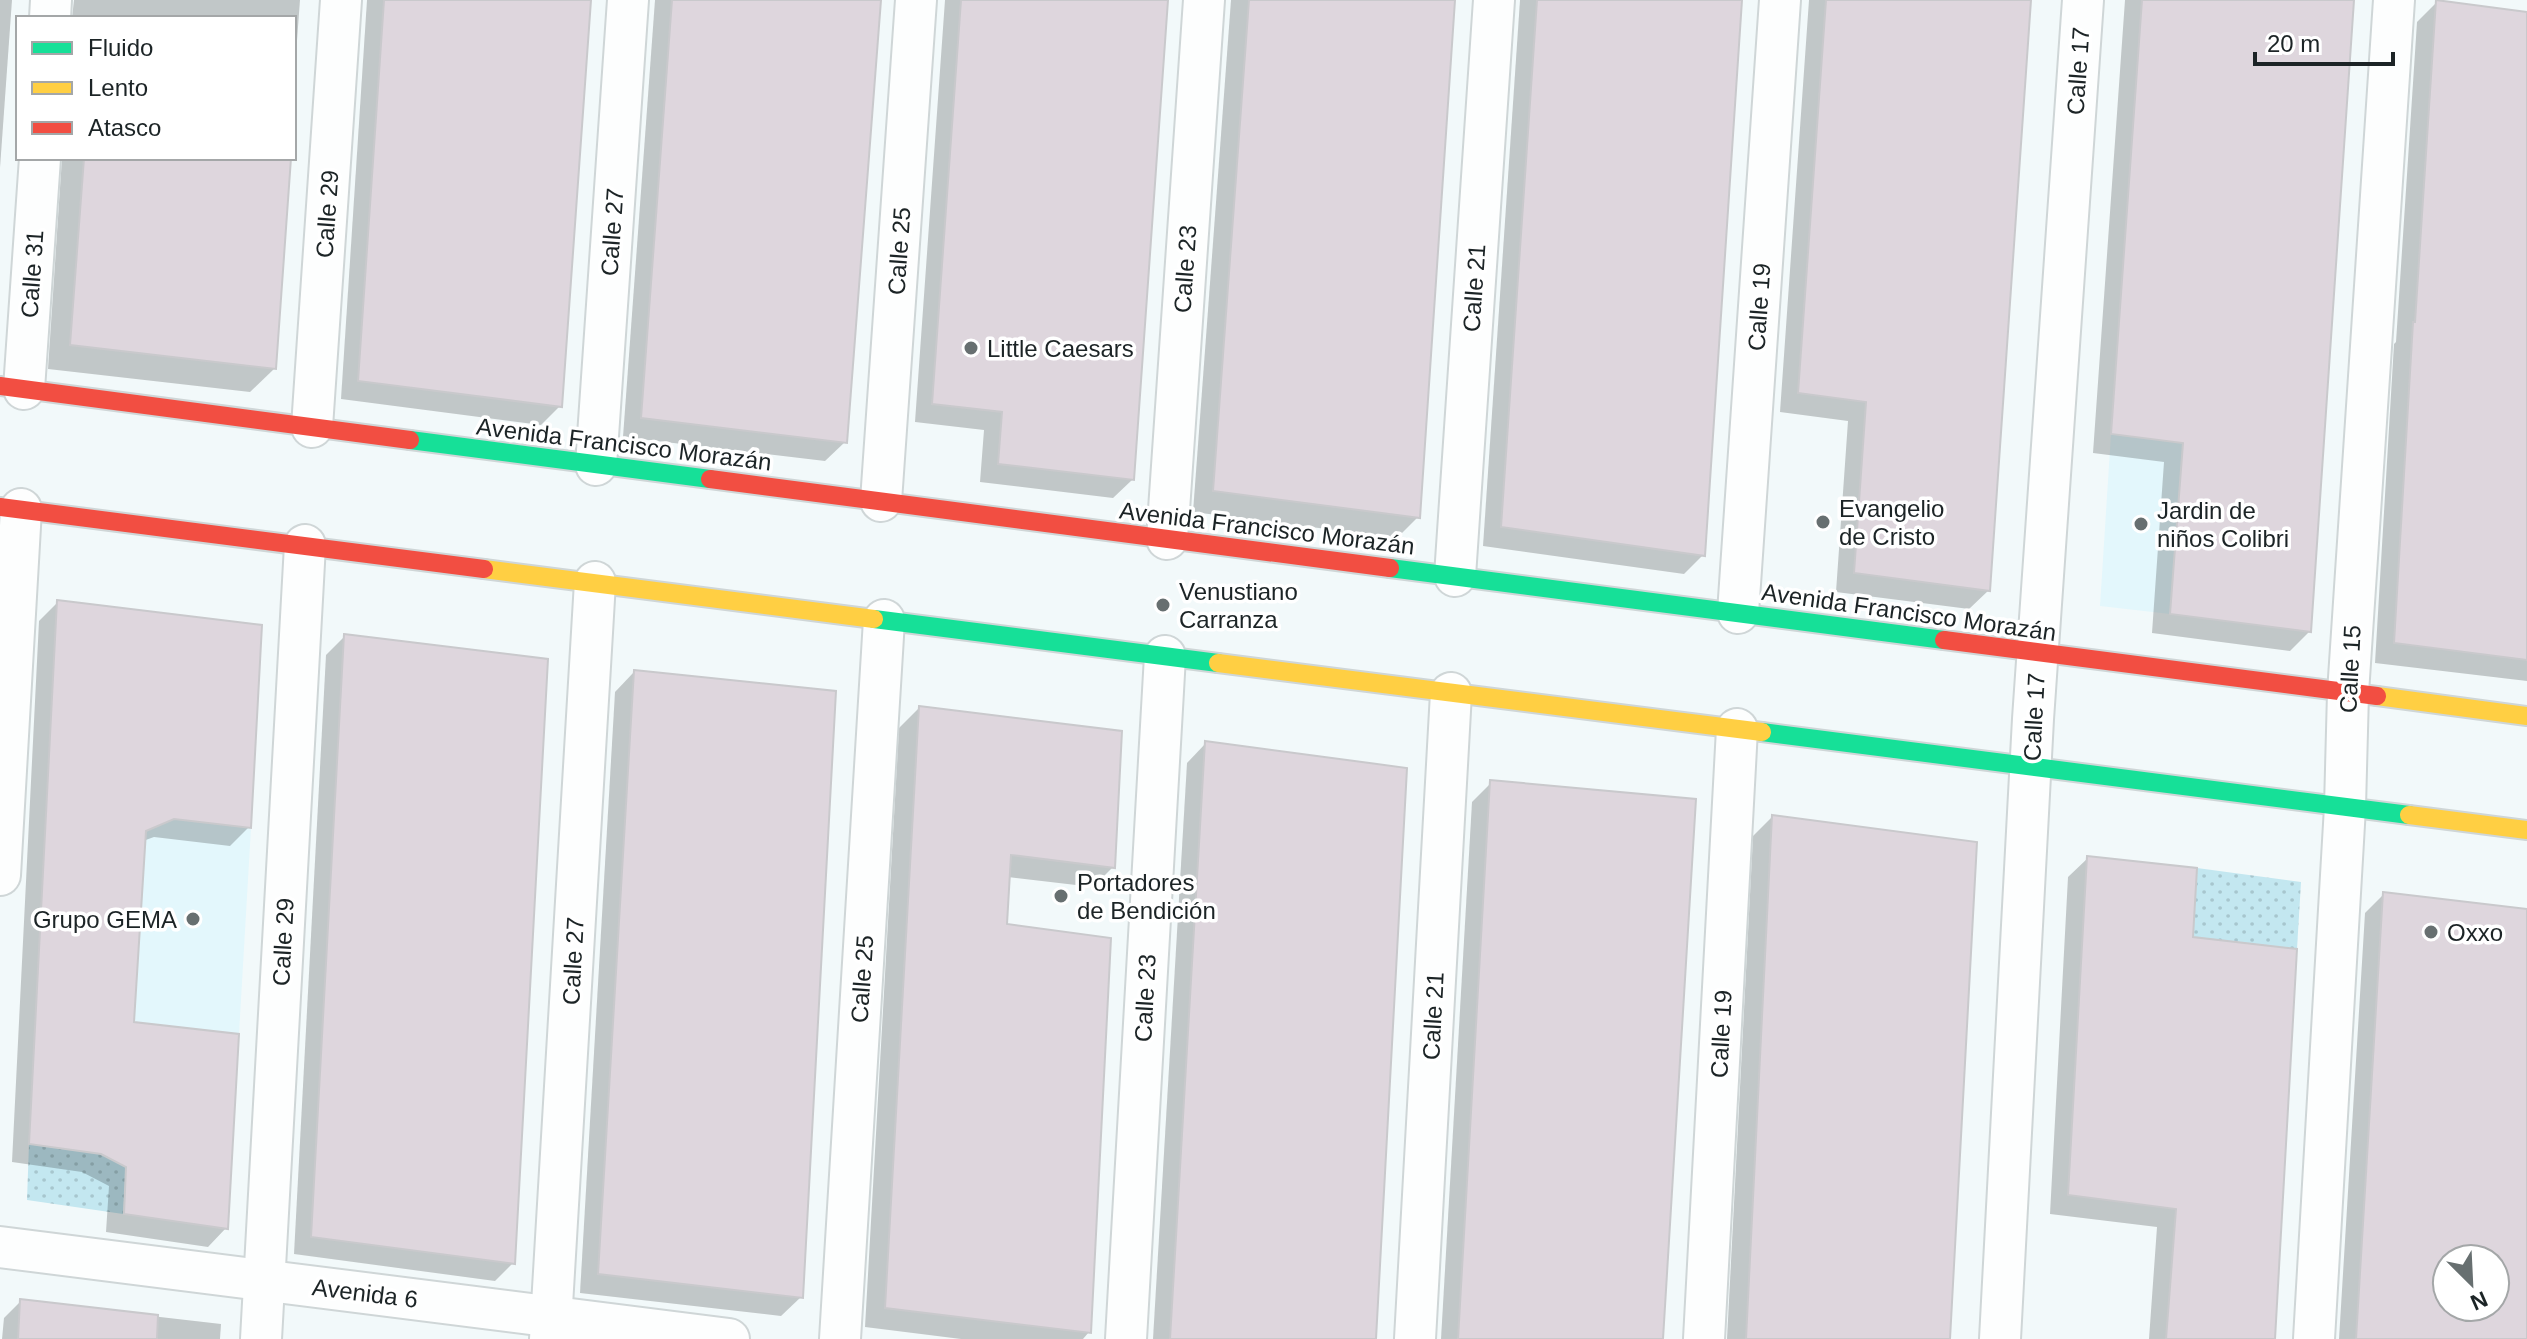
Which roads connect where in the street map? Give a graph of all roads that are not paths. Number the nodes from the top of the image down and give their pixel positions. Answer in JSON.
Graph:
{"nodes":[{"id":1,"x":341,"y":0,"type":"edge"},
{"id":2,"x":628,"y":0,"type":"edge"},
{"id":3,"x":916,"y":0,"type":"edge"},
{"id":4,"x":1204,"y":0,"type":"edge"},
{"id":5,"x":1494,"y":0,"type":"edge"},
{"id":6,"x":1780,"y":0,"type":"edge"},
{"id":7,"x":2083,"y":0,"type":"edge"},
{"id":8,"x":2394,"y":0,"type":"edge"},
{"id":9,"x":40,"y":160,"type":"edge"},
{"id":10,"x":12,"y":388,"type":"edge"},
{"id":11,"x":312,"y":427,"type":"junction"},
{"id":12,"x":596,"y":465,"type":"junction"},
{"id":13,"x":881,"y":501,"type":"junction"},
{"id":14,"x":11,"y":508,"type":"edge"},
{"id":15,"x":1167,"y":539,"type":"junction"},
{"id":16,"x":305,"y":545,"type":"junction"},
{"id":17,"x":1455,"y":576,"type":"junction"},
{"id":18,"x":595,"y":582,"type":"junction"},
{"id":19,"x":1738,"y":613,"type":"junction"},
{"id":20,"x":884,"y":620,"type":"junction"},
{"id":21,"x":2038,"y":653,"type":"junction"},
{"id":22,"x":1165,"y":656,"type":"junction"},
{"id":23,"x":1451,"y":693,"type":"junction"},
{"id":24,"x":2348,"y":693,"type":"junction"},
{"id":25,"x":2527,"y":716,"type":"edge"},
{"id":26,"x":1737,"y":729,"type":"junction"},
{"id":27,"x":2031,"y":767,"type":"junction"},
{"id":28,"x":2345,"y":807,"type":"junction"},
{"id":29,"x":2527,"y":830,"type":"edge"},
{"id":30,"x":0,"y":875,"type":"edge"},
{"id":31,"x":0,"y":1247,"type":"edge"},
{"id":32,"x":264,"y":1280,"type":"junction"},
{"id":33,"x":551,"y":1328,"type":"edge"},
{"id":34,"x":261,"y":1339,"type":"edge"},
{"id":35,"x":729,"y":1339,"type":"edge"},
{"id":36,"x":840,"y":1339,"type":"edge"},
{"id":37,"x":1126,"y":1339,"type":"edge"},
{"id":38,"x":1415,"y":1339,"type":"edge"},
{"id":39,"x":1704,"y":1339,"type":"edge"},
{"id":40,"x":2000,"y":1339,"type":"edge"},
{"id":41,"x":2314,"y":1339,"type":"edge"}],
"edges":[{"from":1,"to":11,"type":"street","name":"Calle 29"},
{"from":2,"to":12,"type":"street","name":"Calle 27"},
{"from":3,"to":13,"type":"street","name":"Calle 25"},
{"from":4,"to":15,"type":"street","name":"Calle 23"},
{"from":5,"to":17,"type":"street","name":"Calle 21"},
{"from":6,"to":19,"type":"street","name":"Calle 19"},
{"from":7,"to":21,"type":"street","name":"Calle 17"},
{"from":8,"to":24,"type":"street","name":"Calle 15"},
{"from":9,"to":10,"type":"street","name":"Calle 31"},
{"from":10,"to":11,"type":"main road","name":"Avenida Francisco Morazán"},
{"from":11,"to":12,"type":"main road","name":"Avenida Francisco Morazán"},
{"from":12,"to":13,"type":"main road","name":"Avenida Francisco Morazán"},
{"from":13,"to":15,"type":"main road","name":"Avenida Francisco Morazán"},
{"from":14,"to":16,"type":"main road"},
{"from":14,"to":30,"type":"street"},
{"from":15,"to":17,"type":"main road","name":"Avenida Francisco Morazán"},
{"from":16,"to":18,"type":"main road"},
{"from":16,"to":32,"type":"street","name":"Calle 29"},
{"from":17,"to":19,"type":"main road","name":"Avenida Francisco Morazán"},
{"from":18,"to":20,"type":"main road"},
{"from":18,"to":33,"type":"street","name":"Calle 27"},
{"from":19,"to":21,"type":"main road","name":"Avenida Francisco Morazán"},
{"from":20,"to":22,"type":"main road"},
{"from":20,"to":36,"type":"street","name":"Calle 25"},
{"from":21,"to":24,"type":"main road","name":"Avenida Francisco Morazán"},
{"from":21,"to":27,"type":"street","name":"Calle 17"},
{"from":22,"to":23,"type":"main road"},
{"from":22,"to":37,"type":"street","name":"Calle 23"},
{"from":23,"to":26,"type":"main road"},
{"from":23,"to":38,"type":"street","name":"Calle 21"},
{"from":24,"to":25,"type":"main road","name":"Avenida Francisco Morazán"},
{"from":24,"to":28,"type":"street","name":"Calle 15"},
{"from":26,"to":27,"type":"main road"},
{"from":26,"to":39,"type":"street","name":"Calle 19"},
{"from":27,"to":28,"type":"main road"},
{"from":27,"to":40,"type":"street","name":"Calle 17"},
{"from":28,"to":29,"type":"main road"},
{"from":28,"to":41,"type":"street","name":"Calle 15"},
{"from":31,"to":32,"type":"street","name":"Avenida 6"},
{"from":32,"to":33,"type":"street","name":"Avenida 6"},
{"from":32,"to":34,"type":"street","name":"Calle 29"},
{"from":33,"to":35,"type":"street","name":"Avenida 6"}]}
